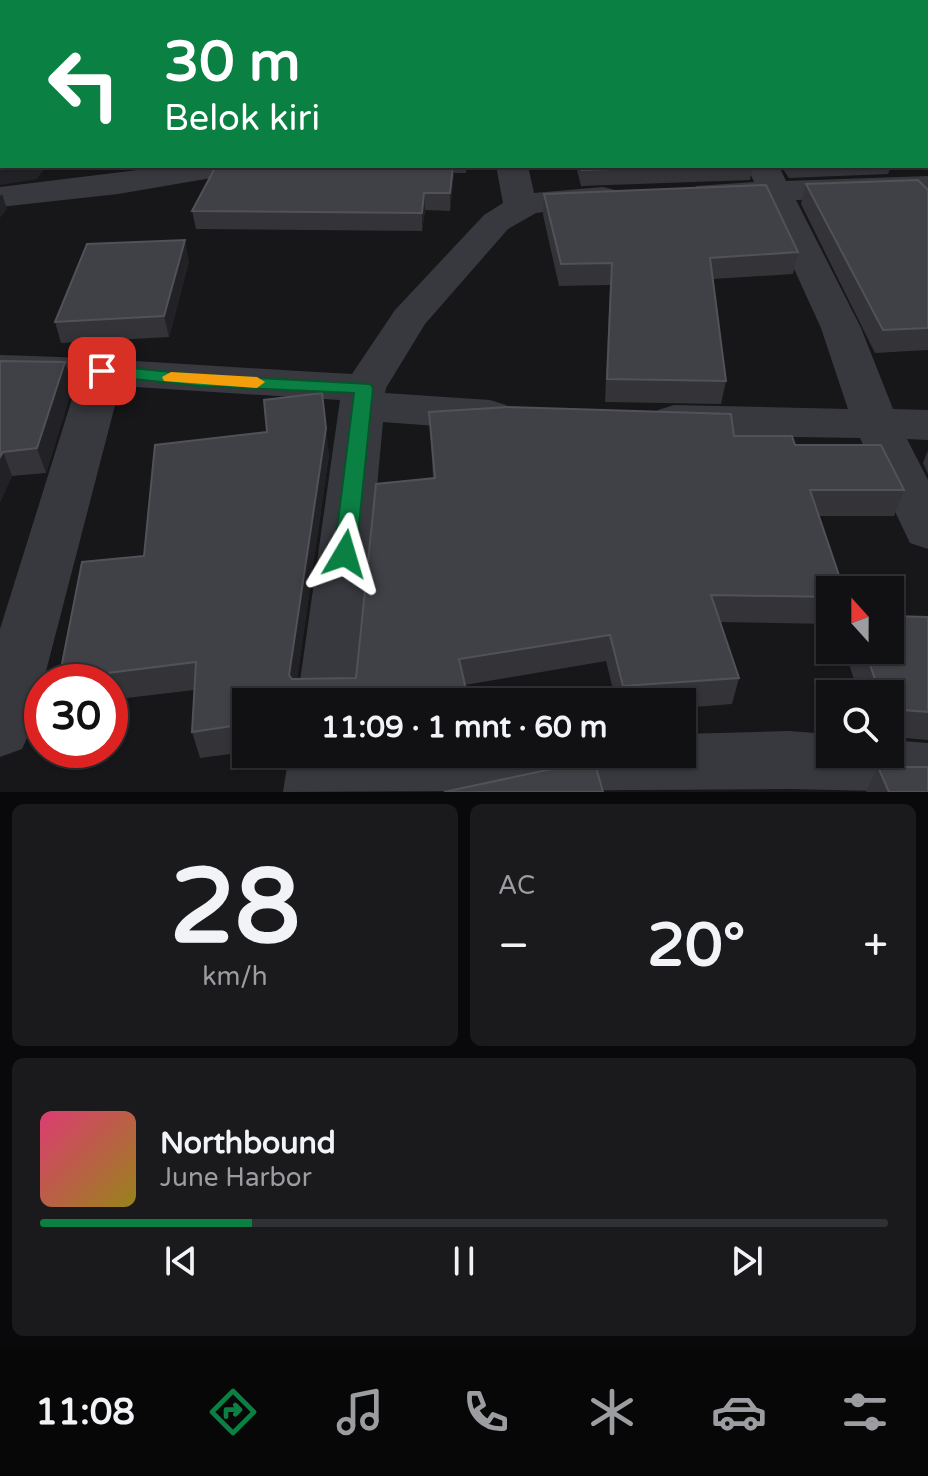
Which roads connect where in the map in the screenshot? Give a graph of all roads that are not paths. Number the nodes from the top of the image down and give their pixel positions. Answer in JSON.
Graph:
{"nodes":[{"id":1,"x":217,"y":168,"type":"edge"},
{"id":2,"x":512,"y":168,"type":"edge"},
{"id":3,"x":767,"y":178,"type":"edge"},
{"id":4,"x":919,"y":179,"type":"edge"},
{"id":5,"x":0,"y":197,"type":"edge"},
{"id":6,"x":520,"y":207,"type":"junction"},
{"id":7,"x":0,"y":368,"type":"edge"},
{"id":8,"x":102,"y":371,"type":"junction"},
{"id":9,"x":364,"y":397,"type":"junction"},
{"id":10,"x":531,"y":417,"type":"edge"},
{"id":11,"x":641,"y":420,"type":"edge"},
{"id":12,"x":876,"y":424,"type":"junction"},
{"id":13,"x":928,"y":425,"type":"edge"},
{"id":14,"x":928,"y":530,"type":"edge"},
{"id":15,"x":329,"y":688,"type":"edge"},
{"id":16,"x":0,"y":729,"type":"edge"},
{"id":17,"x":319,"y":768,"type":"edge"},
{"id":18,"x":928,"y":773,"type":"edge"},
{"id":19,"x":794,"y":776,"type":"edge"},
{"id":20,"x":600,"y":779,"type":"edge"},
{"id":21,"x":316,"y":792,"type":"edge"},
{"id":22,"x":340,"y":792,"type":"edge"}],
"edges":[{"from":1,"to":5,"type":"street"},
{"from":2,"to":6,"type":"street"},
{"from":3,"to":4,"type":"street"},
{"from":3,"to":6,"type":"street"},
{"from":3,"to":12,"type":"street"},
{"from":6,"to":9,"type":"street"},
{"from":7,"to":8,"type":"street"},
{"from":8,"to":9,"type":"street"},
{"from":8,"to":16,"type":"street"},
{"from":9,"to":10,"type":"street"},
{"from":9,"to":15,"type":"street"},
{"from":11,"to":12,"type":"street"},
{"from":12,"to":13,"type":"street"},
{"from":12,"to":14,"type":"street"},
{"from":17,"to":21,"type":"street"},
{"from":18,"to":19,"type":"street"},
{"from":19,"to":20,"type":"street"},
{"from":20,"to":22,"type":"street"}]}
